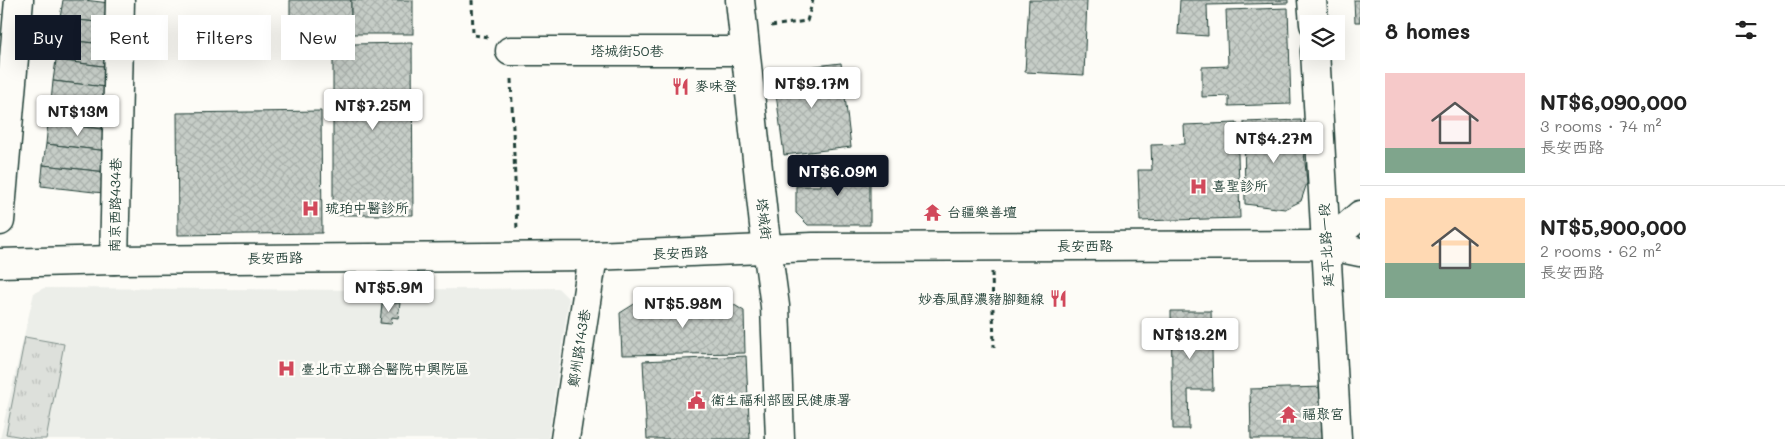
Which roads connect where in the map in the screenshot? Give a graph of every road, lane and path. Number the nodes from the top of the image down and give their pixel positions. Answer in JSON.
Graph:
{"nodes":[{"id":1,"x":19,"y":0,"type":"edge"},
{"id":2,"x":120,"y":0,"type":"edge"},
{"id":3,"x":472,"y":0,"type":"edge"},
{"id":4,"x":740,"y":0,"type":"edge"},
{"id":5,"x":813,"y":0,"type":"edge"},
{"id":6,"x":1312,"y":0,"type":"edge"},
{"id":7,"x":1313,"y":15,"type":"edge"},
{"id":8,"x":744,"y":40,"type":"junction"},
{"id":9,"x":510,"y":51,"type":"junction"},
{"id":10,"x":1316,"y":60,"type":"edge"},
{"id":11,"x":1360,"y":215,"type":"edge"},
{"id":12,"x":0,"y":221,"type":"edge"},
{"id":13,"x":1326,"y":245,"type":"junction"},
{"id":14,"x":992,"y":247,"type":"junction"},
{"id":15,"x":767,"y":248,"type":"junction"},
{"id":16,"x":1360,"y":252,"type":"edge"},
{"id":17,"x":518,"y":256,"type":"junction"},
{"id":18,"x":593,"y":256,"type":"junction"},
{"id":19,"x":114,"y":260,"type":"junction"},
{"id":20,"x":0,"y":263,"type":"edge"},
{"id":21,"x":994,"y":347,"type":"dead end"},
{"id":22,"x":564,"y":439,"type":"edge"},
{"id":23,"x":780,"y":439,"type":"edge"},
{"id":24,"x":1337,"y":439,"type":"edge"}],
"edges":[{"from":1,"to":12,"type":"street"},
{"from":2,"to":19,"type":"street","name":"南京西路434巷"},
{"from":3,"to":9,"type":"path"},
{"from":4,"to":8,"type":"street","name":"塔城街"},
{"from":5,"to":8,"type":"path"},
{"from":6,"to":7,"type":"street"},
{"from":8,"to":9,"type":"street","name":"塔城街50巷"},
{"from":8,"to":15,"type":"street","name":"塔城街"},
{"from":9,"to":17,"type":"path"},
{"from":10,"to":13,"type":"street","name":"延平北路一段"},
{"from":11,"to":13,"type":"street"},
{"from":13,"to":14,"type":"street","name":"長安西路"},
{"from":13,"to":16,"type":"street","name":"長安西路"},
{"from":13,"to":24,"type":"street","name":"延平北路一段"},
{"from":14,"to":15,"type":"street","name":"長安西路"},
{"from":14,"to":21,"type":"path"},
{"from":15,"to":18,"type":"street","name":"長安西路"},
{"from":15,"to":23,"type":"street","name":"塔城街"},
{"from":17,"to":18,"type":"street","name":"長安西路"},
{"from":17,"to":19,"type":"street","name":"長安西路"},
{"from":18,"to":22,"type":"street","name":"鄭州路143巷"},
{"from":19,"to":20,"type":"street","name":"長安西路"}]}
